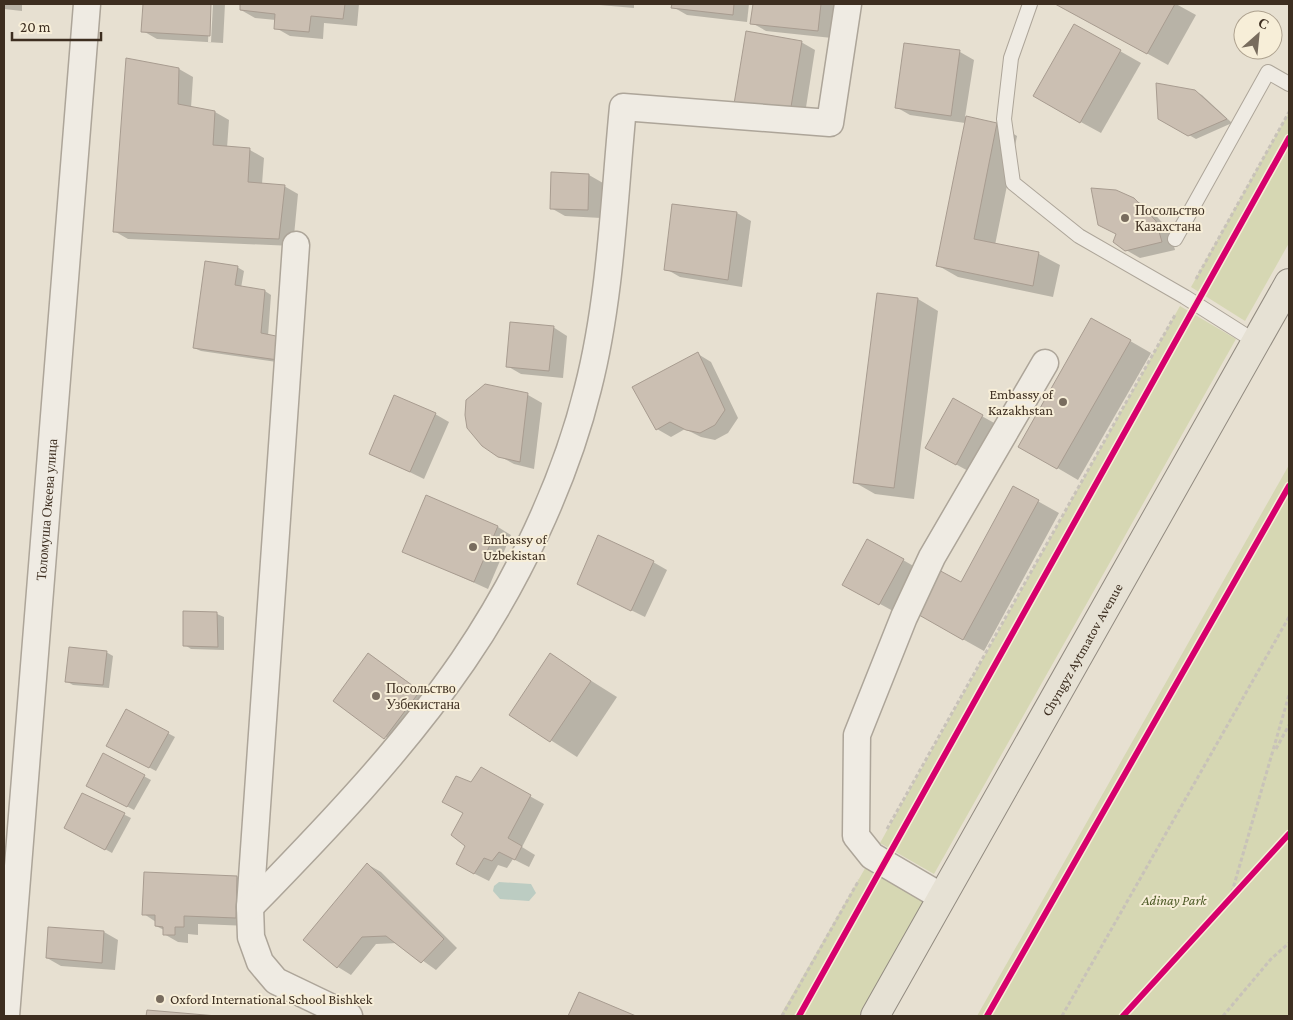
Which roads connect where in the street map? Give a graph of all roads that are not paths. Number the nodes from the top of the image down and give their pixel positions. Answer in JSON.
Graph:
{"nodes":[{"id":1,"x":87,"y":4,"type":"edge"},
{"id":2,"x":848,"y":4,"type":"edge"},
{"id":3,"x":1030,"y":4,"type":"edge"},
{"id":4,"x":1289,"y":84,"type":"edge"},
{"id":5,"x":1175,"y":239,"type":"dead end"},
{"id":6,"x":296,"y":245,"type":"dead end"},
{"id":7,"x":1289,"y":283,"type":"edge"},
{"id":8,"x":1256,"y":342,"type":"junction"},
{"id":9,"x":1045,"y":363,"type":"dead end"},
{"id":10,"x":942,"y":897,"type":"junction"},
{"id":11,"x":250,"y":907,"type":"junction"},
{"id":12,"x":6,"y":1016,"type":"edge"},
{"id":13,"x":349,"y":1016,"type":"edge"},
{"id":14,"x":875,"y":1016,"type":"edge"}],
"edges":[{"from":1,"to":12,"type":"street","name":"Толомуша Океева улица"},
{"from":2,"to":11,"type":"street"},
{"from":3,"to":8,"type":"lane"},
{"from":4,"to":5,"type":"lane"},
{"from":6,"to":11,"type":"street"},
{"from":7,"to":8,"type":"main road","name":"Chyngyz Aytmatov Avenue"},
{"from":8,"to":10,"type":"main road","name":"Chyngyz Aytmatov Avenue"},
{"from":9,"to":10,"type":"street"},
{"from":10,"to":14,"type":"main road","name":"Chyngyz Aytmatov Avenue"},
{"from":11,"to":13,"type":"street"}]}
